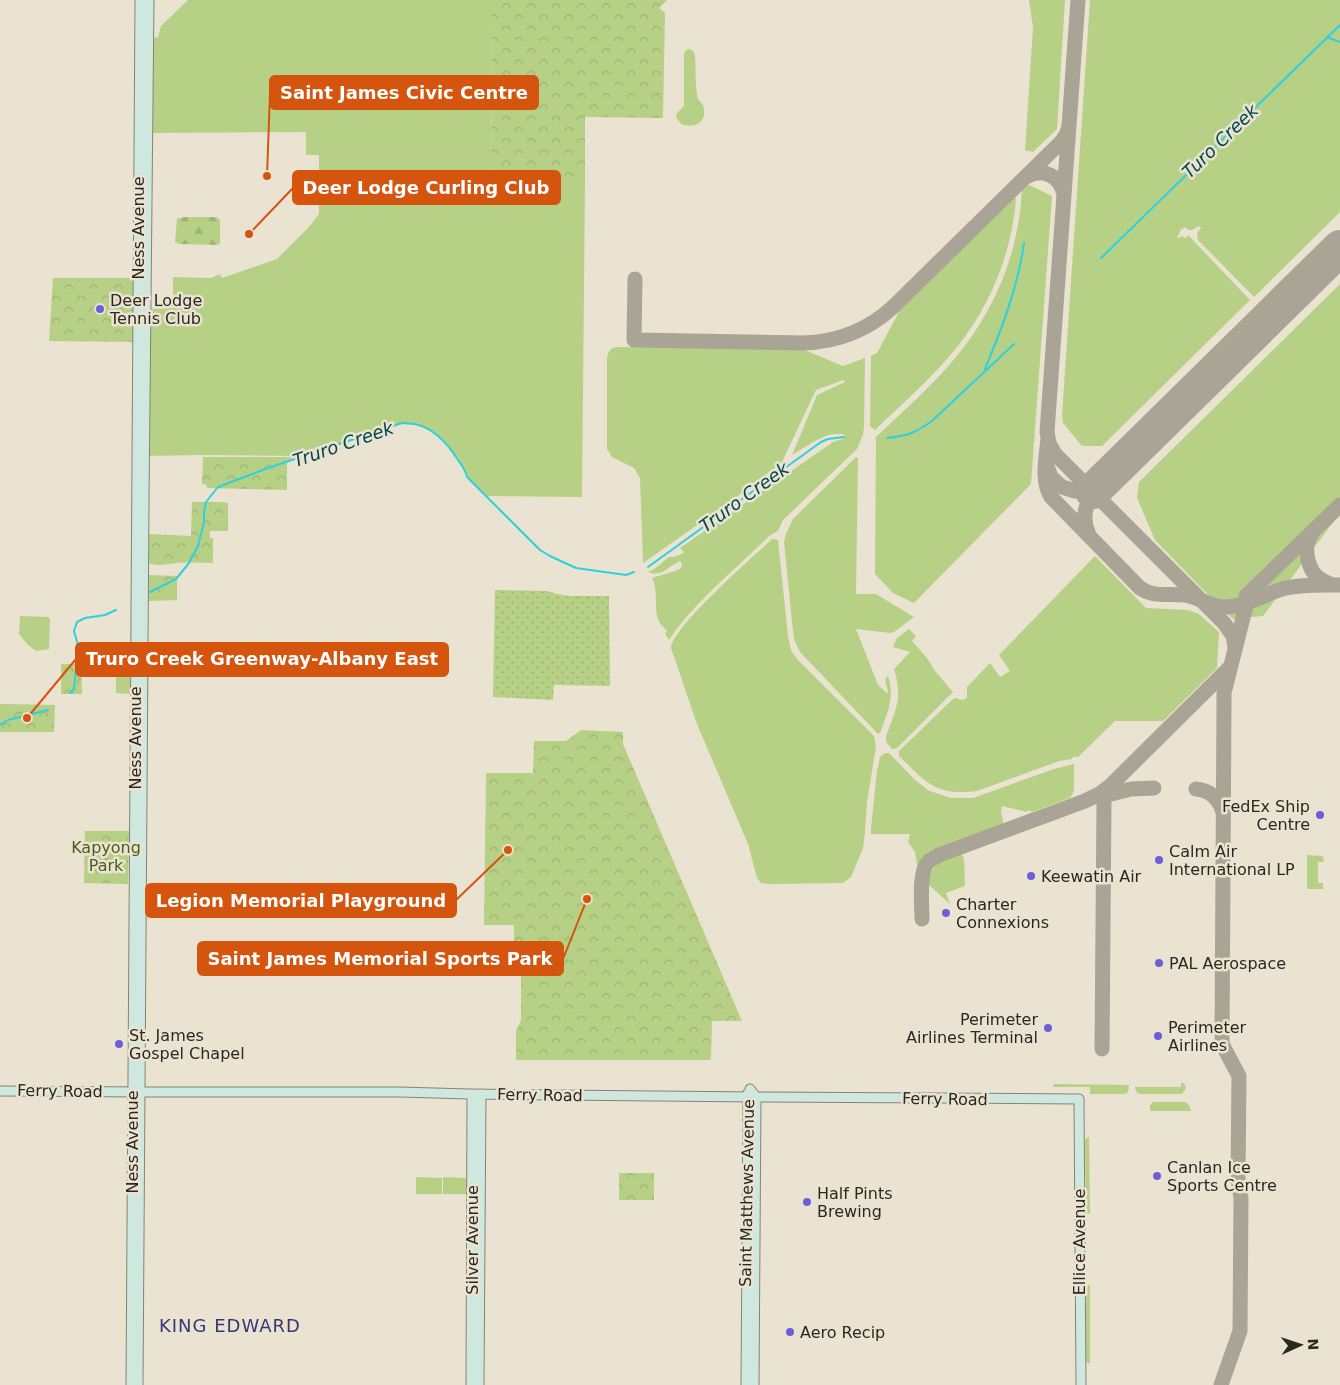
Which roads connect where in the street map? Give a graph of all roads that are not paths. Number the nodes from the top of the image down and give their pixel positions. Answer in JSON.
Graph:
{"nodes":[{"id":1,"x":140,"y":0,"type":"edge"},
{"id":2,"x":149,"y":0,"type":"edge"},
{"id":3,"x":141,"y":1076,"type":"junction"},
{"id":4,"x":0,"y":1091,"type":"edge"},
{"id":5,"x":136,"y":1092,"type":"junction"},
{"id":6,"x":151,"y":1092,"type":"junction"},
{"id":7,"x":476,"y":1094,"type":"junction"},
{"id":8,"x":751,"y":1097,"type":"junction"},
{"id":9,"x":1079,"y":1099,"type":"joint"},
{"id":10,"x":131,"y":1385,"type":"edge"},
{"id":11,"x":138,"y":1385,"type":"edge"},
{"id":12,"x":471,"y":1385,"type":"edge"},
{"id":13,"x":479,"y":1385,"type":"edge"},
{"id":14,"x":746,"y":1385,"type":"edge"},
{"id":15,"x":754,"y":1385,"type":"edge"},
{"id":16,"x":1081,"y":1385,"type":"edge"}],
"edges":[{"from":1,"to":5,"type":"main road","name":"Ness Avenue"},
{"from":2,"to":3,"type":"main road","name":"Ness Avenue"},
{"from":3,"to":5,"type":"main road","name":"Ness Avenue"},
{"from":3,"to":6,"type":"main road"},
{"from":4,"to":5,"type":"main road","name":"Ferry Road"},
{"from":5,"to":6,"type":"main road","name":"Ferry Road"},
{"from":5,"to":10,"type":"main road","name":"Ness Avenue"},
{"from":5,"to":11,"type":"main road","name":"Ness Avenue"},
{"from":6,"to":7,"type":"main road","name":"Ferry Road"},
{"from":7,"to":8,"type":"main road","name":"Ferry Road"},
{"from":7,"to":12,"type":"main road","name":"Silver Avenue"},
{"from":7,"to":13,"type":"main road","name":"Silver Avenue"},
{"from":8,"to":9,"type":"main road","name":"Ferry Road"},
{"from":8,"to":14,"type":"main road","name":"Saint Matthews Avenue"},
{"from":8,"to":15,"type":"main road","name":"Saint Matthews Avenue"},
{"from":9,"to":16,"type":"main road","name":"Ellice Avenue"}]}
